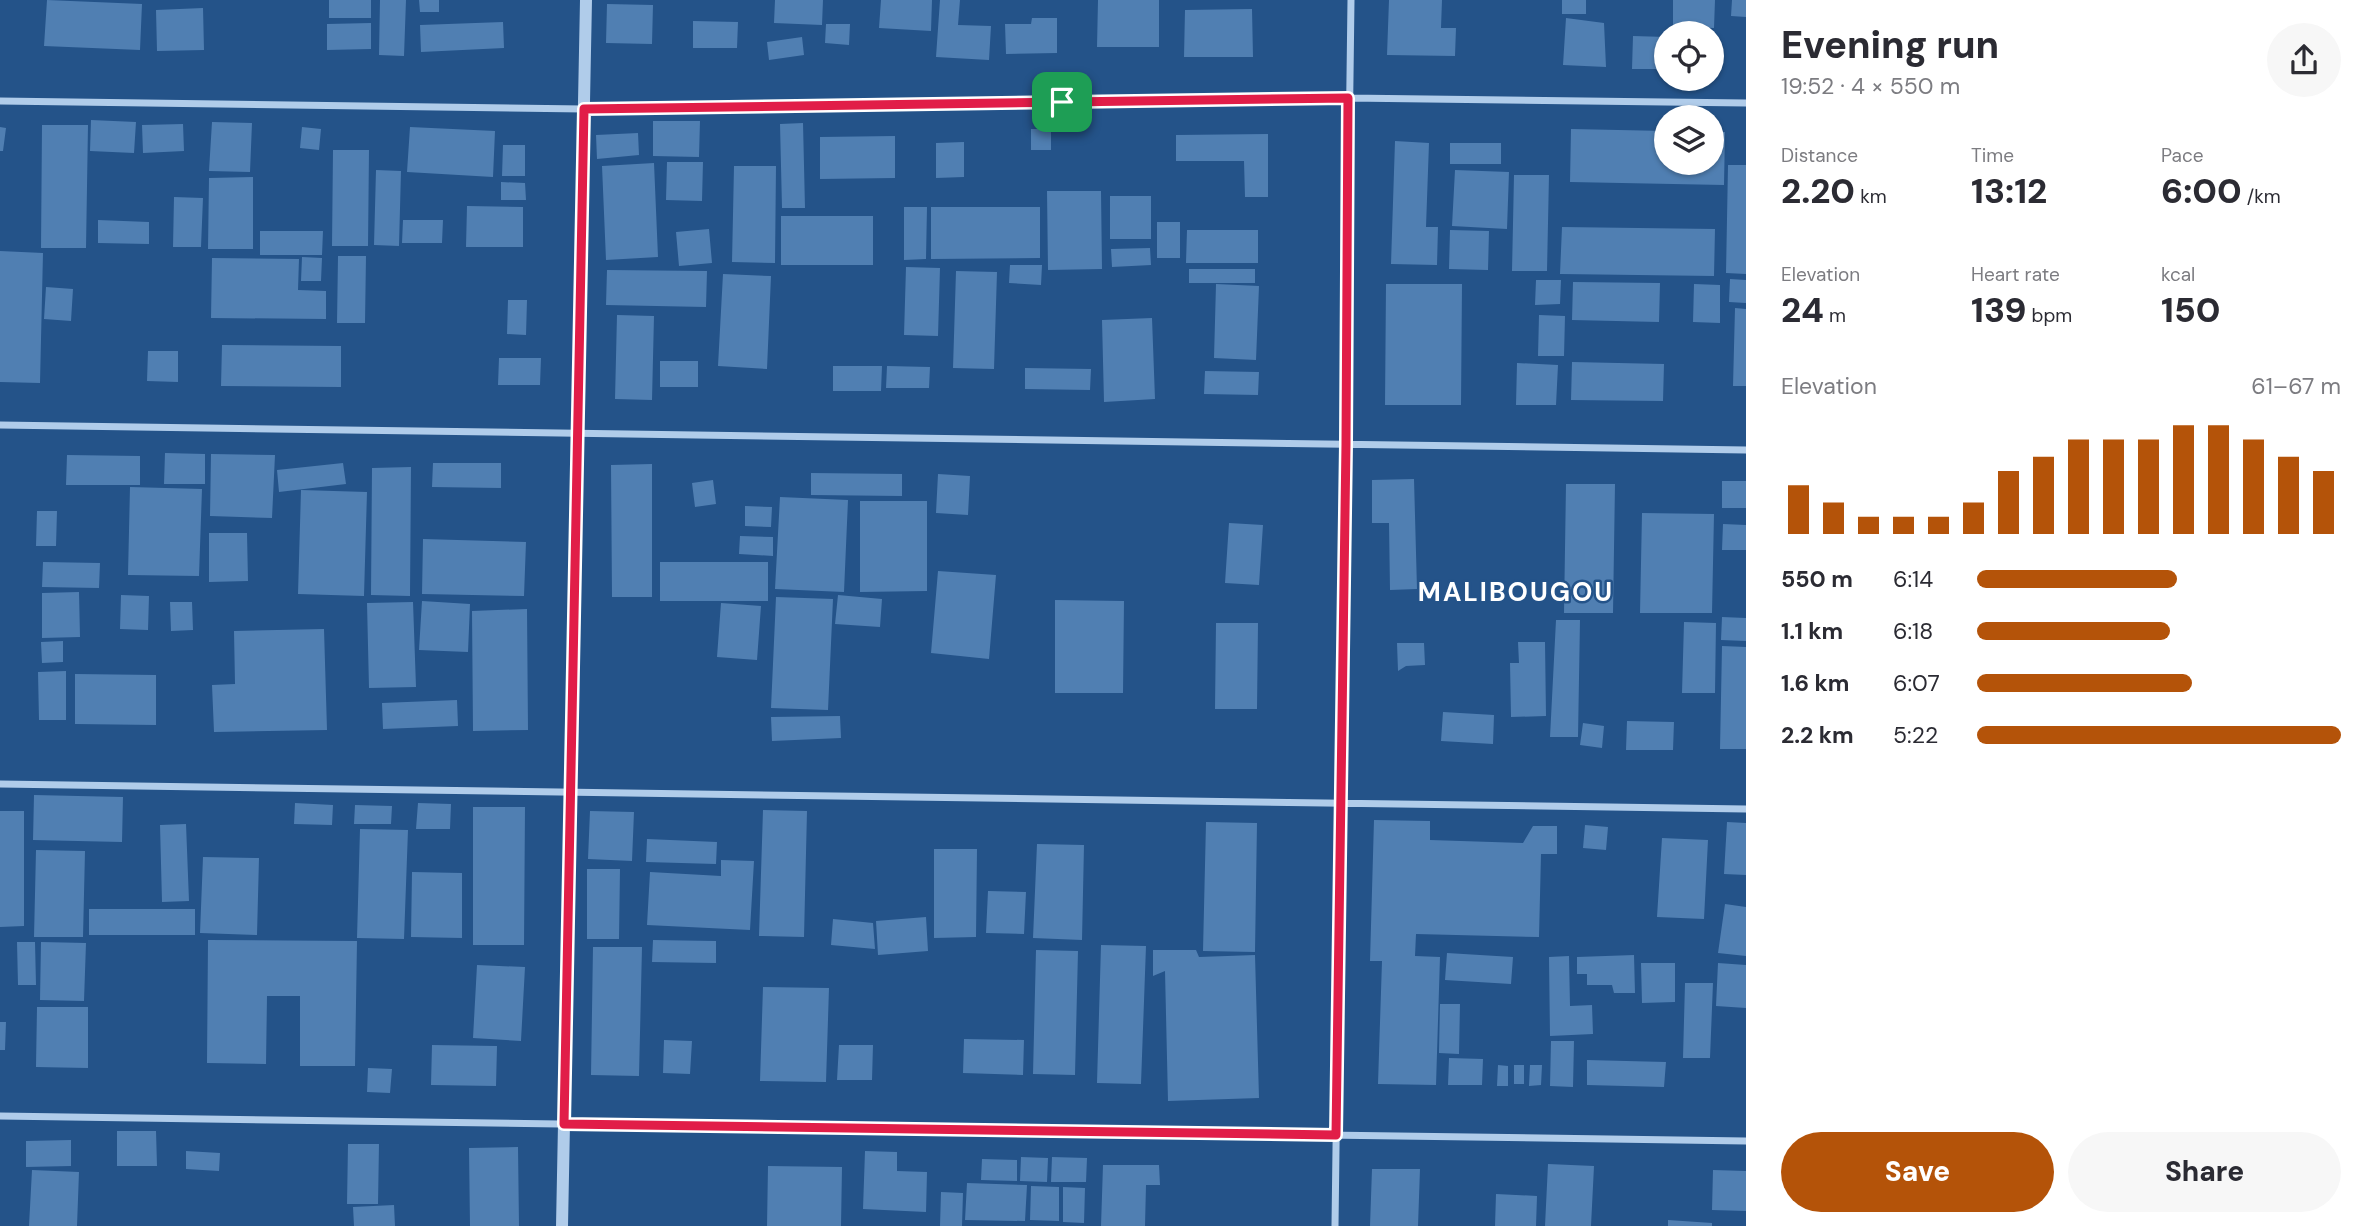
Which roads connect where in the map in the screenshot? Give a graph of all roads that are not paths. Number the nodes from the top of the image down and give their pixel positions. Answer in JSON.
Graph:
{"nodes":[{"id":1,"x":586,"y":0,"type":"edge"},
{"id":2,"x":1351,"y":0,"type":"edge"},
{"id":3,"x":1348,"y":98,"type":"junction"},
{"id":4,"x":0,"y":101,"type":"edge"},
{"id":5,"x":1746,"y":103,"type":"edge"},
{"id":6,"x":584,"y":109,"type":"junction"},
{"id":7,"x":0,"y":425,"type":"edge"},
{"id":8,"x":577,"y":433,"type":"junction"},
{"id":9,"x":1346,"y":444,"type":"junction"},
{"id":10,"x":1746,"y":450,"type":"edge"},
{"id":11,"x":0,"y":783,"type":"edge"},
{"id":12,"x":570,"y":792,"type":"junction"},
{"id":13,"x":1341,"y":803,"type":"junction"},
{"id":14,"x":1746,"y":809,"type":"edge"},
{"id":15,"x":0,"y":1116,"type":"edge"},
{"id":16,"x":564,"y":1124,"type":"junction"},
{"id":17,"x":1336,"y":1135,"type":"junction"},
{"id":18,"x":1746,"y":1141,"type":"edge"},
{"id":19,"x":562,"y":1226,"type":"edge"},
{"id":20,"x":1335,"y":1226,"type":"edge"}],
"edges":[{"from":1,"to":6,"type":"street"},
{"from":2,"to":3,"type":"street"},
{"from":3,"to":5,"type":"street"},
{"from":3,"to":6,"type":"street"},
{"from":3,"to":9,"type":"street"},
{"from":4,"to":6,"type":"street"},
{"from":6,"to":8,"type":"street"},
{"from":7,"to":8,"type":"street"},
{"from":8,"to":9,"type":"street"},
{"from":8,"to":12,"type":"street"},
{"from":9,"to":10,"type":"street"},
{"from":9,"to":13,"type":"street"},
{"from":11,"to":12,"type":"street"},
{"from":12,"to":13,"type":"street"},
{"from":12,"to":16,"type":"street"},
{"from":13,"to":14,"type":"street"},
{"from":13,"to":17,"type":"street"},
{"from":15,"to":16,"type":"street"},
{"from":16,"to":17,"type":"street"},
{"from":16,"to":19,"type":"street"},
{"from":17,"to":18,"type":"street"},
{"from":17,"to":20,"type":"street"}]}
